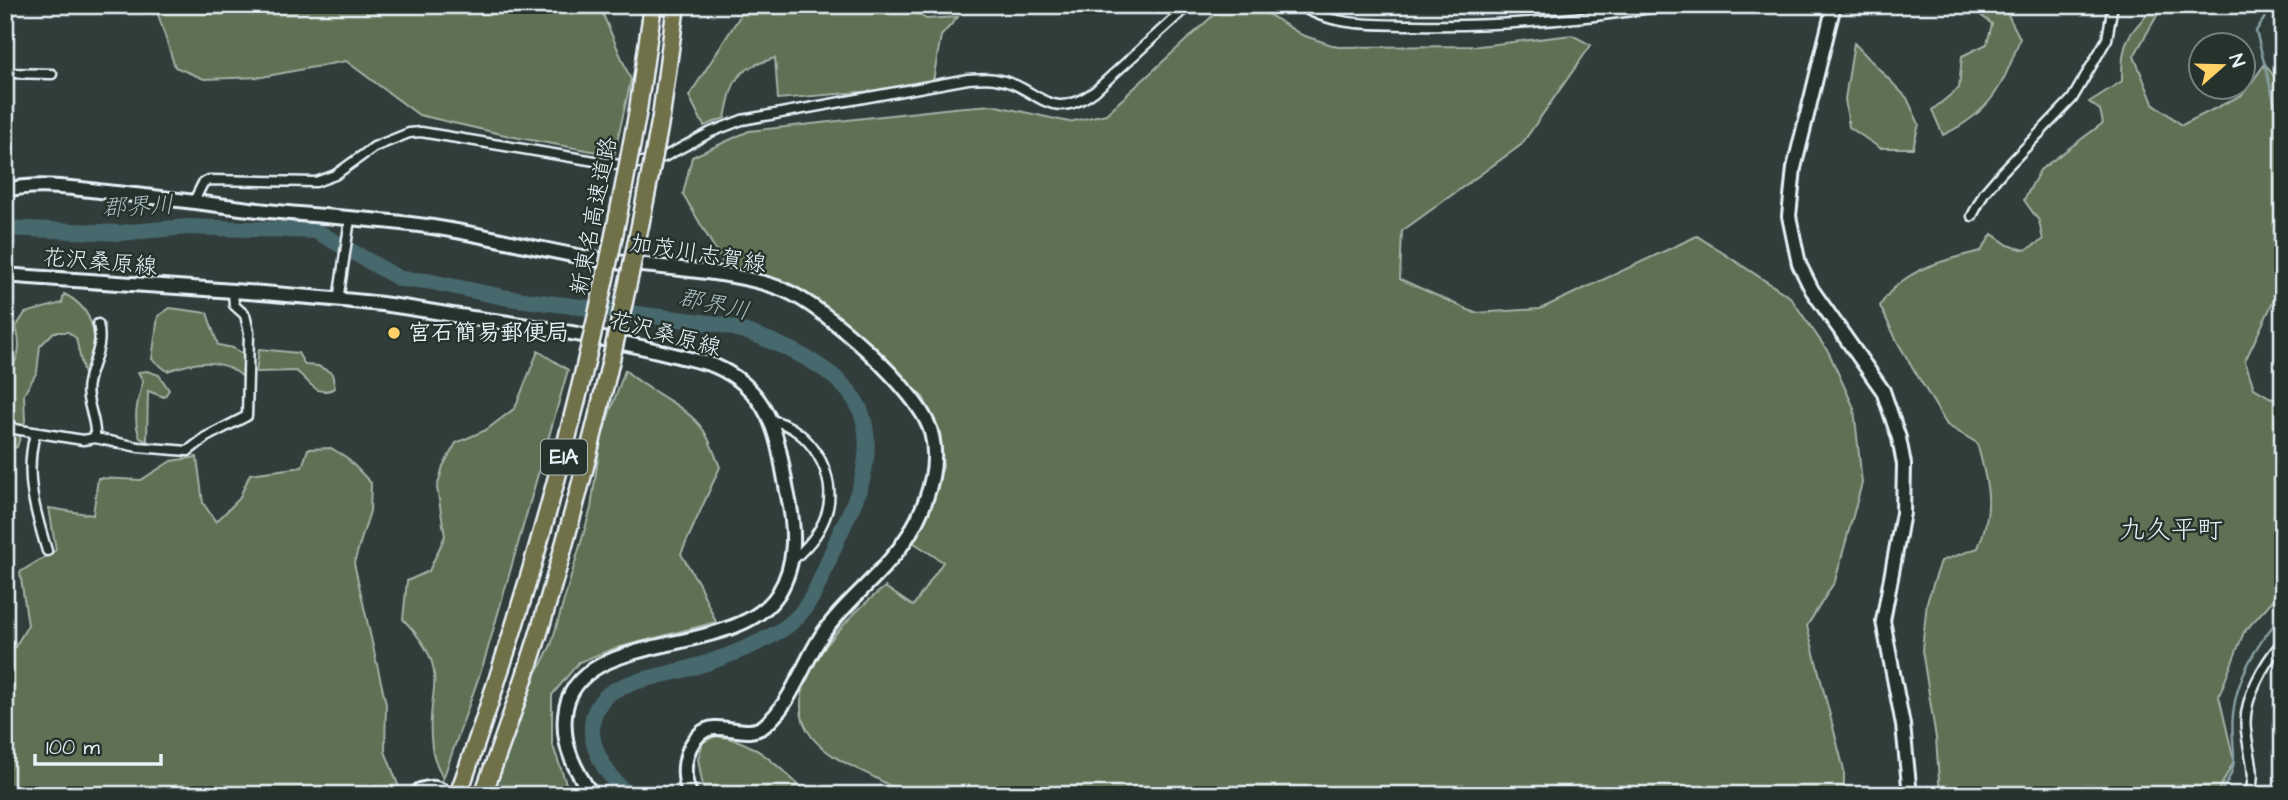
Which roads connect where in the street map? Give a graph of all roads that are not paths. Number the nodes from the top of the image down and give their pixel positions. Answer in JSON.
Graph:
{"nodes":[{"id":1,"x":653,"y":5,"type":"edge"},
{"id":2,"x":676,"y":5,"type":"edge"},
{"id":3,"x":1189,"y":5,"type":"edge"},
{"id":4,"x":1299,"y":5,"type":"edge"},
{"id":5,"x":1669,"y":5,"type":"edge"},
{"id":6,"x":1834,"y":5,"type":"edge"},
{"id":7,"x":2113,"y":5,"type":"edge"},
{"id":8,"x":5,"y":73,"type":"edge"},
{"id":9,"x":52,"y":74,"type":"dead end"},
{"id":10,"x":5,"y":190,"type":"edge"},
{"id":11,"x":194,"y":201,"type":"junction"},
{"id":12,"x":1972,"y":216,"type":"dead end"},
{"id":13,"x":350,"y":225,"type":"junction"},
{"id":14,"x":5,"y":275,"type":"edge"},
{"id":15,"x":233,"y":293,"type":"junction"},
{"id":16,"x":339,"y":296,"type":"junction"},
{"id":17,"x":99,"y":324,"type":"dead end"},
{"id":18,"x":5,"y":394,"type":"edge"},
{"id":19,"x":770,"y":420,"type":"junction"},
{"id":20,"x":35,"y":434,"type":"junction"},
{"id":21,"x":95,"y":438,"type":"junction"},
{"id":22,"x":47,"y":551,"type":"dead end"},
{"id":23,"x":791,"y":562,"type":"junction"},
{"id":24,"x":2283,"y":641,"type":"edge"},
{"id":25,"x":417,"y":795,"type":"edge"},
{"id":26,"x":448,"y":795,"type":"edge"},
{"id":27,"x":458,"y":795,"type":"edge"},
{"id":28,"x":483,"y":795,"type":"edge"},
{"id":29,"x":592,"y":795,"type":"edge"},
{"id":30,"x":691,"y":795,"type":"edge"},
{"id":31,"x":1910,"y":795,"type":"edge"},
{"id":32,"x":2249,"y":795,"type":"edge"}],
"edges":[{"from":1,"to":27,"type":"highway","name":"新東名高速道路","number":"E1A","bridge":true},
{"from":2,"to":28,"type":"highway","name":"新東名高速道路","number":"E1A","bridge":true},
{"from":3,"to":11,"type":"street"},
{"from":4,"to":5,"type":"street"},
{"from":6,"to":31,"type":"main road"},
{"from":7,"to":12,"type":"street"},
{"from":8,"to":9,"type":"street"},
{"from":10,"to":11,"type":"main road","name":"加茂川志賀線"},
{"from":11,"to":13,"type":"main road","name":"加茂川志賀線"},
{"from":13,"to":16,"type":"street"},
{"from":13,"to":30,"type":"main road","name":"加茂川志賀線"},
{"from":14,"to":15,"type":"main road","name":"花沢桑原線"},
{"from":15,"to":16,"type":"main road","name":"花沢桑原線"},
{"from":15,"to":21,"type":"street"},
{"from":16,"to":19,"type":"main road","name":"花沢桑原線"},
{"from":17,"to":21,"type":"street"},
{"from":18,"to":20,"type":"street"},
{"from":19,"to":23,"type":"main road","name":"花沢桑原線"},
{"from":19,"to":23,"type":"street"},
{"from":20,"to":21,"type":"street"},
{"from":20,"to":22,"type":"street"},
{"from":23,"to":29,"type":"main road","name":"花沢桑原線"},
{"from":24,"to":32,"type":"street"},
{"from":25,"to":26,"type":"main road"}]}
